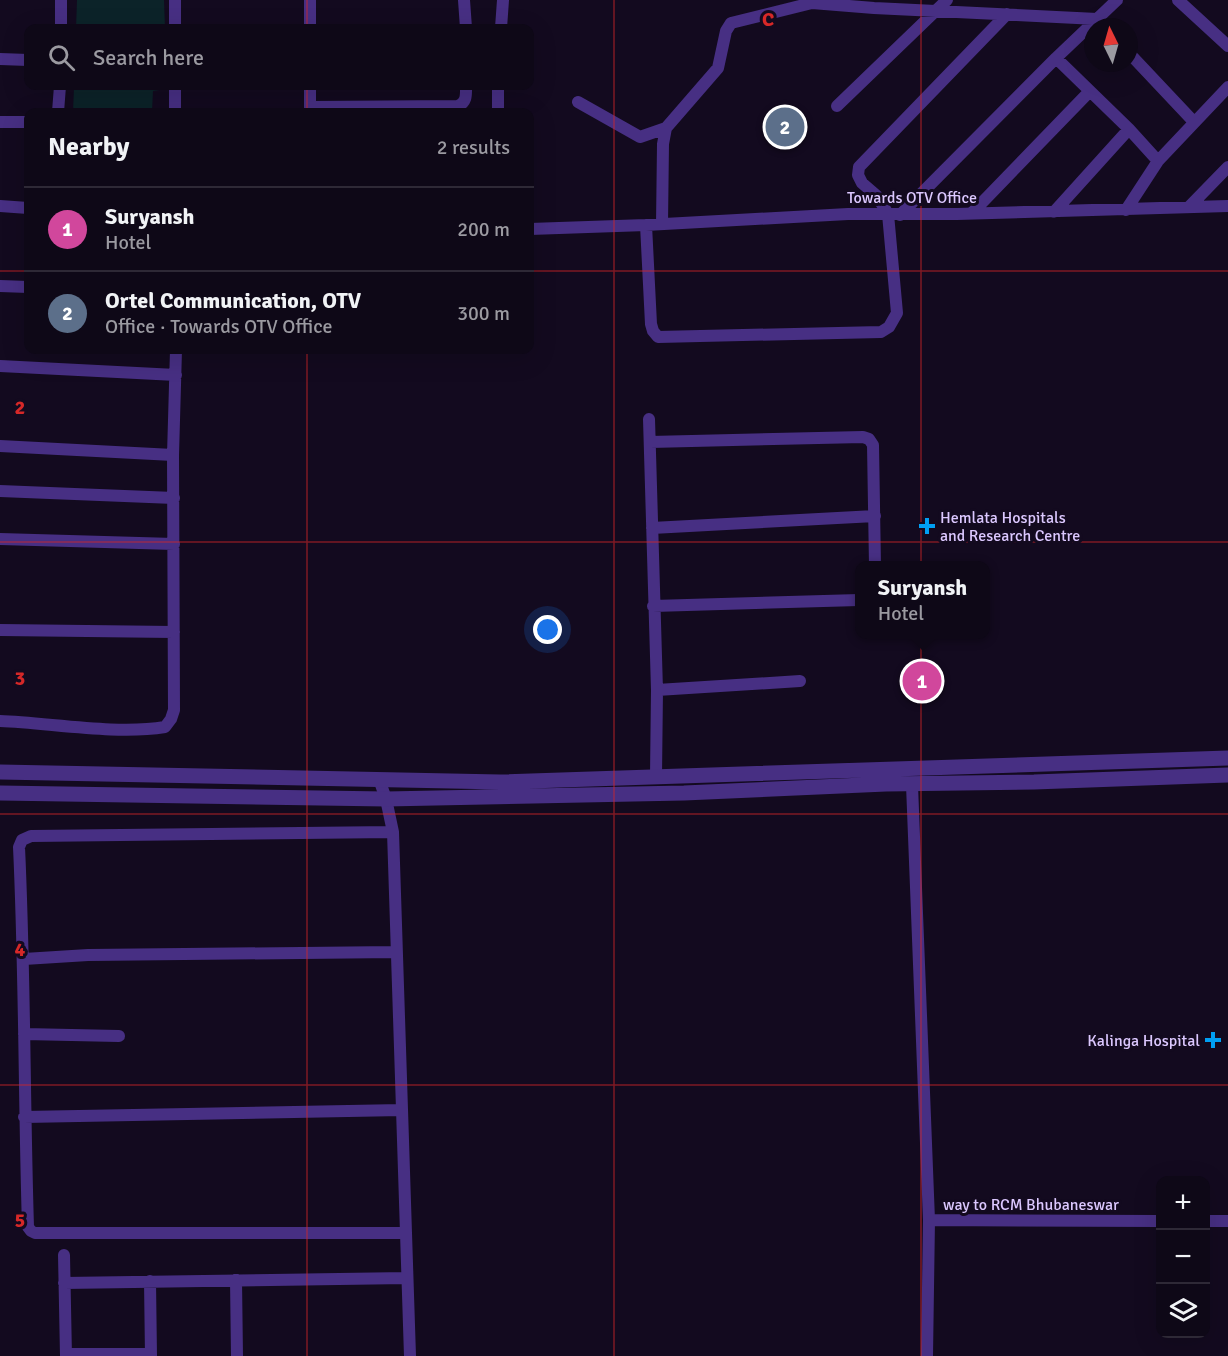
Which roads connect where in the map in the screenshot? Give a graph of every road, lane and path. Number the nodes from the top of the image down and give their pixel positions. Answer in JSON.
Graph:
{"nodes":[{"id":1,"x":61,"y":0,"type":"edge"},
{"id":2,"x":175,"y":0,"type":"edge"},
{"id":3,"x":310,"y":0,"type":"edge"},
{"id":4,"x":464,"y":0,"type":"edge"},
{"id":5,"x":502,"y":0,"type":"edge"},
{"id":6,"x":947,"y":0,"type":"edge"},
{"id":7,"x":1118,"y":0,"type":"edge"},
{"id":8,"x":1178,"y":0,"type":"edge"},
{"id":9,"x":811,"y":1,"type":"edge"},
{"id":10,"x":878,"y":4,"type":"edge"},
{"id":11,"x":937,"y":11,"type":"junction"},
{"id":12,"x":1006,"y":14,"type":"junction"},
{"id":13,"x":1105,"y":18,"type":"edge"},
{"id":14,"x":1084,"y":21,"type":"edge"},
{"id":15,"x":61,"y":24,"type":"edge"},
{"id":16,"x":176,"y":24,"type":"edge"},
{"id":17,"x":310,"y":24,"type":"edge"},
{"id":18,"x":466,"y":24,"type":"edge"},
{"id":19,"x":501,"y":24,"type":"edge"},
{"id":20,"x":1084,"y":36,"type":"edge"},
{"id":21,"x":1228,"y":46,"type":"edge"},
{"id":22,"x":1056,"y":58,"type":"junction"},
{"id":23,"x":0,"y":59,"type":"edge"},
{"id":24,"x":24,"y":60,"type":"edge"},
{"id":25,"x":1138,"y":63,"type":"edge"},
{"id":26,"x":1228,"y":87,"type":"edge"},
{"id":27,"x":60,"y":90,"type":"edge"},
{"id":28,"x":175,"y":90,"type":"edge"},
{"id":29,"x":310,"y":90,"type":"edge"},
{"id":30,"x":466,"y":90,"type":"edge"},
{"id":31,"x":498,"y":90,"type":"edge"},
{"id":32,"x":1090,"y":91,"type":"junction"},
{"id":33,"x":578,"y":102,"type":"dead end"},
{"id":34,"x":837,"y":106,"type":"dead end"},
{"id":35,"x":58,"y":108,"type":"edge"},
{"id":36,"x":175,"y":108,"type":"edge"},
{"id":37,"x":311,"y":108,"type":"edge"},
{"id":38,"x":446,"y":108,"type":"edge"},
{"id":39,"x":498,"y":108,"type":"edge"},
{"id":40,"x":0,"y":122,"type":"edge"},
{"id":41,"x":24,"y":122,"type":"edge"},
{"id":42,"x":1194,"y":122,"type":"junction"},
{"id":43,"x":666,"y":128,"type":"junction"},
{"id":44,"x":1129,"y":129,"type":"junction"},
{"id":45,"x":1158,"y":161,"type":"junction"},
{"id":46,"x":1228,"y":167,"type":"edge"},
{"id":47,"x":0,"y":206,"type":"edge"},
{"id":48,"x":1228,"y":206,"type":"edge"},
{"id":49,"x":1189,"y":207,"type":"junction"},
{"id":50,"x":24,"y":208,"type":"edge"},
{"id":51,"x":1126,"y":210,"type":"junction"},
{"id":52,"x":1054,"y":212,"type":"junction"},
{"id":53,"x":972,"y":214,"type":"junction"},
{"id":54,"x":894,"y":215,"type":"junction"},
{"id":55,"x":662,"y":224,"type":"junction"},
{"id":56,"x":646,"y":225,"type":"junction"},
{"id":57,"x":534,"y":229,"type":"edge"},
{"id":58,"x":0,"y":286,"type":"edge"},
{"id":59,"x":24,"y":287,"type":"edge"},
{"id":60,"x":176,"y":354,"type":"edge"},
{"id":61,"x":0,"y":366,"type":"edge"},
{"id":62,"x":176,"y":375,"type":"junction"},
{"id":63,"x":649,"y":419,"type":"dead end"},
{"id":64,"x":650,"y":442,"type":"junction"},
{"id":65,"x":0,"y":446,"type":"edge"},
{"id":66,"x":173,"y":455,"type":"junction"},
{"id":67,"x":0,"y":491,"type":"edge"},
{"id":68,"x":174,"y":498,"type":"junction"},
{"id":69,"x":875,"y":516,"type":"junction"},
{"id":70,"x":652,"y":528,"type":"junction"},
{"id":71,"x":0,"y":539,"type":"edge"},
{"id":72,"x":174,"y":544,"type":"junction"},
{"id":73,"x":875,"y":561,"type":"edge"},
{"id":74,"x":855,"y":600,"type":"edge"},
{"id":75,"x":653,"y":606,"type":"junction"},
{"id":76,"x":0,"y":630,"type":"edge"},
{"id":77,"x":174,"y":632,"type":"junction"},
{"id":78,"x":800,"y":681,"type":"dead end"},
{"id":79,"x":657,"y":690,"type":"junction"},
{"id":80,"x":0,"y":721,"type":"edge"},
{"id":81,"x":1228,"y":758,"type":"edge"},
{"id":82,"x":0,"y":772,"type":"edge"},
{"id":83,"x":656,"y":776,"type":"junction"},
{"id":84,"x":1228,"y":776,"type":"edge"},
{"id":85,"x":379,"y":779,"type":"junction"},
{"id":86,"x":912,"y":785,"type":"junction"},
{"id":87,"x":0,"y":793,"type":"edge"},
{"id":88,"x":386,"y":799,"type":"junction"},
{"id":89,"x":393,"y":832,"type":"junction"},
{"id":90,"x":396,"y":952,"type":"junction"},
{"id":91,"x":24,"y":959,"type":"junction"},
{"id":92,"x":24,"y":1034,"type":"junction"},
{"id":93,"x":119,"y":1036,"type":"dead end"},
{"id":94,"x":402,"y":1110,"type":"junction"},
{"id":95,"x":24,"y":1117,"type":"junction"},
{"id":96,"x":929,"y":1220,"type":"junction"},
{"id":97,"x":1156,"y":1221,"type":"edge"},
{"id":98,"x":1210,"y":1221,"type":"edge"},
{"id":99,"x":1228,"y":1221,"type":"edge"},
{"id":100,"x":406,"y":1233,"type":"junction"},
{"id":101,"x":64,"y":1255,"type":"dead end"},
{"id":102,"x":407,"y":1278,"type":"junction"},
{"id":103,"x":236,"y":1280,"type":"junction"},
{"id":104,"x":150,"y":1281,"type":"junction"},
{"id":105,"x":64,"y":1283,"type":"junction"},
{"id":106,"x":66,"y":1355,"type":"edge"},
{"id":107,"x":151,"y":1355,"type":"edge"},
{"id":108,"x":237,"y":1356,"type":"edge"},
{"id":109,"x":410,"y":1356,"type":"edge"},
{"id":110,"x":927,"y":1356,"type":"edge"}],
"edges":[{"from":1,"to":15,"type":"street"},
{"from":2,"to":16,"type":"street"},
{"from":3,"to":17,"type":"street"},
{"from":4,"to":18,"type":"street"},
{"from":5,"to":19,"type":"street"},
{"from":6,"to":11,"type":"street"},
{"from":7,"to":13,"type":"street"},
{"from":8,"to":21,"type":"street"},
{"from":9,"to":10,"type":"street"},
{"from":9,"to":43,"type":"street"},
{"from":10,"to":11,"type":"street"},
{"from":11,"to":12,"type":"street"},
{"from":11,"to":34,"type":"street"},
{"from":12,"to":14,"type":"street"},
{"from":12,"to":54,"type":"street"},
{"from":20,"to":22,"type":"street"},
{"from":22,"to":32,"type":"street"},
{"from":22,"to":54,"type":"street"},
{"from":23,"to":24,"type":"street"},
{"from":25,"to":42,"type":"street"},
{"from":26,"to":42,"type":"street"},
{"from":27,"to":35,"type":"street"},
{"from":28,"to":36,"type":"street"},
{"from":29,"to":37,"type":"street"},
{"from":30,"to":38,"type":"street"},
{"from":31,"to":39,"type":"street"},
{"from":32,"to":44,"type":"street"},
{"from":32,"to":53,"type":"street"},
{"from":33,"to":43,"type":"street"},
{"from":40,"to":41,"type":"street"},
{"from":42,"to":45,"type":"street"},
{"from":43,"to":55,"type":"street"},
{"from":44,"to":45,"type":"street"},
{"from":44,"to":52,"type":"street"},
{"from":45,"to":51,"type":"street"},
{"from":46,"to":49,"type":"street"},
{"from":47,"to":50,"type":"street"},
{"from":48,"to":49,"type":"street","name":"Towards OTV Office"},
{"from":49,"to":51,"type":"street","name":"Towards OTV Office"},
{"from":51,"to":52,"type":"street","name":"Towards OTV Office"},
{"from":52,"to":53,"type":"street","name":"Towards OTV Office"},
{"from":53,"to":54,"type":"street","name":"Towards OTV Office"},
{"from":54,"to":55,"type":"street","name":"Towards OTV Office"},
{"from":54,"to":56,"type":"street"},
{"from":55,"to":56,"type":"street","name":"Towards OTV Office"},
{"from":56,"to":57,"type":"street","name":"Towards OTV Office"},
{"from":58,"to":59,"type":"street"},
{"from":60,"to":62,"type":"street"},
{"from":61,"to":62,"type":"street"},
{"from":62,"to":66,"type":"street"},
{"from":63,"to":64,"type":"street"},
{"from":64,"to":69,"type":"street"},
{"from":64,"to":70,"type":"street"},
{"from":65,"to":66,"type":"street"},
{"from":66,"to":68,"type":"street"},
{"from":67,"to":68,"type":"street"},
{"from":68,"to":72,"type":"street"},
{"from":69,"to":70,"type":"street"},
{"from":69,"to":73,"type":"street"},
{"from":70,"to":75,"type":"street"},
{"from":71,"to":72,"type":"street"},
{"from":72,"to":77,"type":"street"},
{"from":74,"to":75,"type":"street"},
{"from":75,"to":79,"type":"street"},
{"from":76,"to":77,"type":"street"},
{"from":77,"to":80,"type":"street"},
{"from":78,"to":79,"type":"street"},
{"from":79,"to":83,"type":"street"},
{"from":81,"to":83,"type":"street"},
{"from":82,"to":85,"type":"street"},
{"from":83,"to":85,"type":"street"},
{"from":84,"to":86,"type":"street"},
{"from":85,"to":88,"type":"street"},
{"from":86,"to":88,"type":"street"},
{"from":86,"to":96,"type":"street"},
{"from":87,"to":88,"type":"street"},
{"from":88,"to":89,"type":"street"},
{"from":89,"to":90,"type":"street"},
{"from":89,"to":91,"type":"street"},
{"from":90,"to":91,"type":"street"},
{"from":90,"to":94,"type":"street"},
{"from":91,"to":92,"type":"street"},
{"from":92,"to":93,"type":"street"},
{"from":92,"to":95,"type":"street"},
{"from":94,"to":95,"type":"street"},
{"from":94,"to":100,"type":"street"},
{"from":95,"to":100,"type":"street"},
{"from":96,"to":97,"type":"street","name":"way to RCM Bhubaneswar"},
{"from":96,"to":110,"type":"street","name":"way to RCM Bhubaneswar"},
{"from":98,"to":99,"type":"street"},
{"from":100,"to":102,"type":"street"},
{"from":101,"to":105,"type":"street"},
{"from":102,"to":103,"type":"street"},
{"from":102,"to":109,"type":"street"},
{"from":103,"to":104,"type":"street"},
{"from":103,"to":108,"type":"street"},
{"from":104,"to":105,"type":"street"},
{"from":104,"to":107,"type":"street"},
{"from":105,"to":106,"type":"street"},
{"from":106,"to":107,"type":"street"}]}
